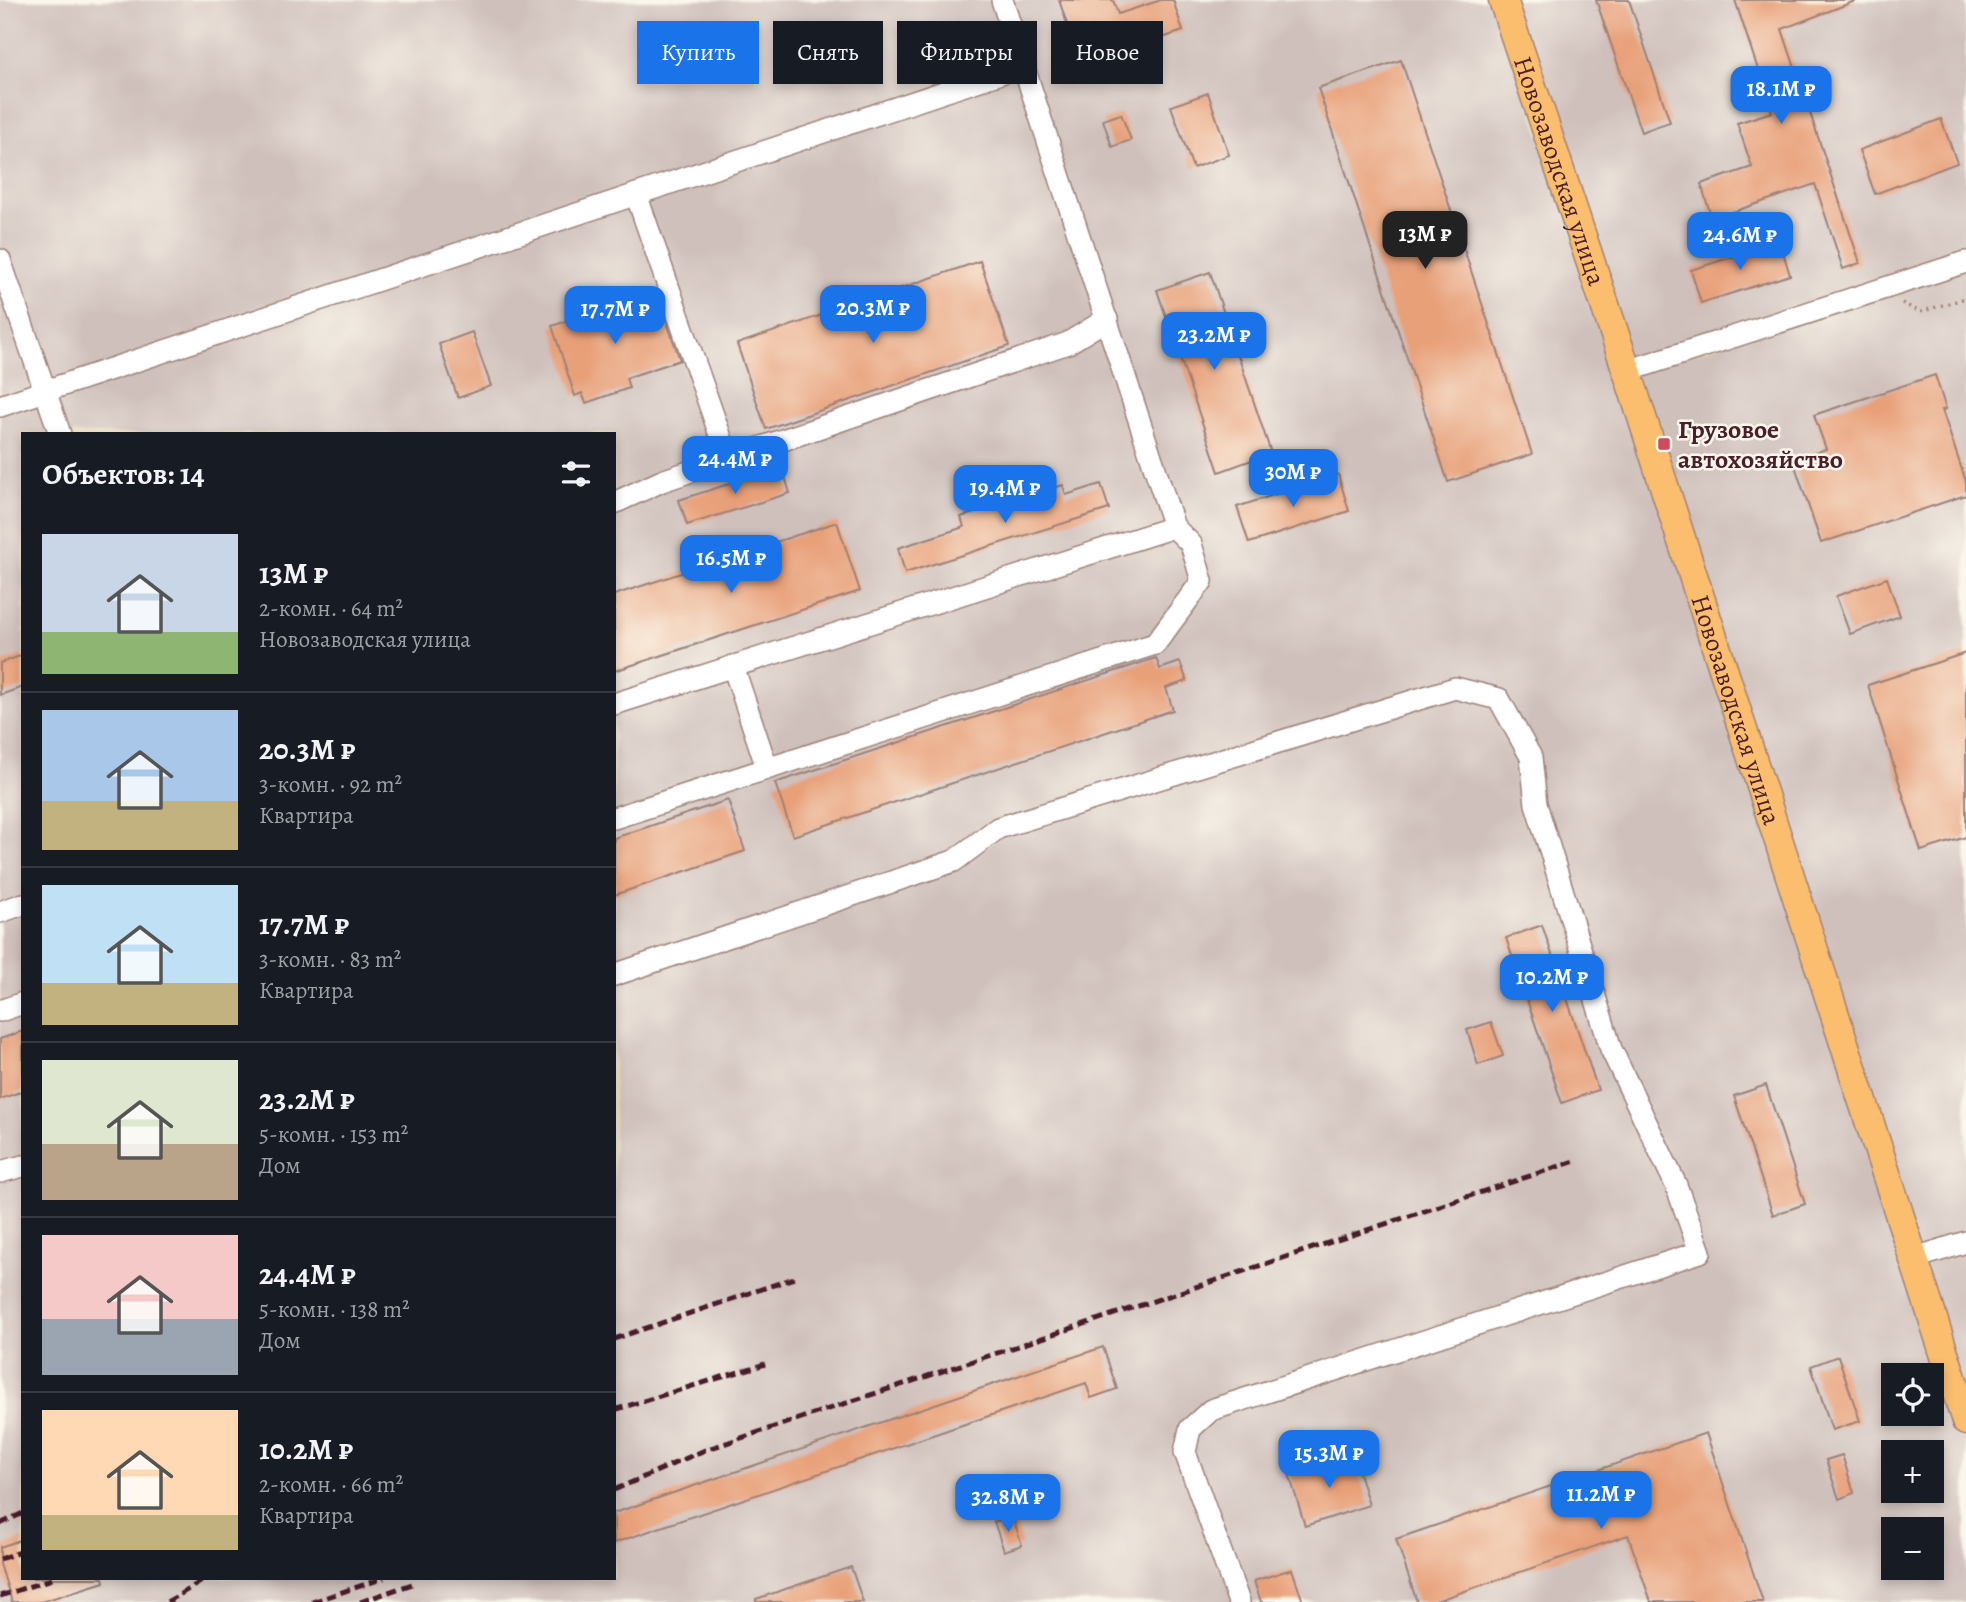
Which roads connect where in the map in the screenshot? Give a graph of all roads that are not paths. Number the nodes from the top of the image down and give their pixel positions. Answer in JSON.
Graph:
{"nodes":[{"id":1,"x":1002,"y":0,"type":"edge"},
{"id":2,"x":1503,"y":0,"type":"edge"},
{"id":3,"x":1009,"y":21,"type":"edge"},
{"id":4,"x":968,"y":84,"type":"edge"},
{"id":5,"x":1031,"y":84,"type":"edge"},
{"id":6,"x":636,"y":194,"type":"junction"},
{"id":7,"x":0,"y":260,"type":"edge"},
{"id":8,"x":1966,"y":262,"type":"edge"},
{"id":9,"x":1107,"y":319,"type":"junction"},
{"id":10,"x":1627,"y":371,"type":"junction"},
{"id":11,"x":46,"y":391,"type":"junction"},
{"id":12,"x":0,"y":406,"type":"edge"},
{"id":13,"x":59,"y":432,"type":"edge"},
{"id":14,"x":728,"y":458,"type":"junction"},
{"id":15,"x":616,"y":502,"type":"edge"},
{"id":16,"x":1174,"y":527,"type":"junction"},
{"id":17,"x":733,"y":666,"type":"junction"},
{"id":18,"x":616,"y":703,"type":"edge"},
{"id":19,"x":767,"y":768,"type":"junction"},
{"id":20,"x":616,"y":817,"type":"edge"},
{"id":21,"x":21,"y":905,"type":"edge"},
{"id":22,"x":0,"y":912,"type":"edge"},
{"id":23,"x":616,"y":974,"type":"edge"},
{"id":24,"x":21,"y":1004,"type":"edge"},
{"id":25,"x":0,"y":1011,"type":"edge"},
{"id":26,"x":21,"y":1167,"type":"edge"},
{"id":27,"x":0,"y":1172,"type":"edge"},
{"id":28,"x":1966,"y":1242,"type":"edge"},
{"id":29,"x":1912,"y":1259,"type":"junction"},
{"id":30,"x":1966,"y":1421,"type":"edge"},
{"id":31,"x":1239,"y":1602,"type":"edge"}],
"edges":[{"from":1,"to":3,"type":"street"},
{"from":2,"to":10,"type":"main road","name":"Новозаводская улица"},
{"from":4,"to":6,"type":"street"},
{"from":5,"to":9,"type":"street"},
{"from":6,"to":11,"type":"street"},
{"from":6,"to":14,"type":"street"},
{"from":7,"to":11,"type":"street"},
{"from":8,"to":10,"type":"street"},
{"from":9,"to":14,"type":"street"},
{"from":9,"to":16,"type":"street"},
{"from":10,"to":29,"type":"main road","name":"Новозаводская улица"},
{"from":11,"to":12,"type":"street"},
{"from":11,"to":13,"type":"street"},
{"from":14,"to":15,"type":"street"},
{"from":16,"to":17,"type":"street"},
{"from":16,"to":19,"type":"street"},
{"from":17,"to":18,"type":"street"},
{"from":17,"to":19,"type":"street"},
{"from":19,"to":20,"type":"street"},
{"from":21,"to":22,"type":"street"},
{"from":23,"to":31,"type":"street"},
{"from":24,"to":25,"type":"street"},
{"from":26,"to":27,"type":"street"},
{"from":28,"to":29,"type":"street"},
{"from":29,"to":30,"type":"main road","name":"Новозаводская улица"}]}
